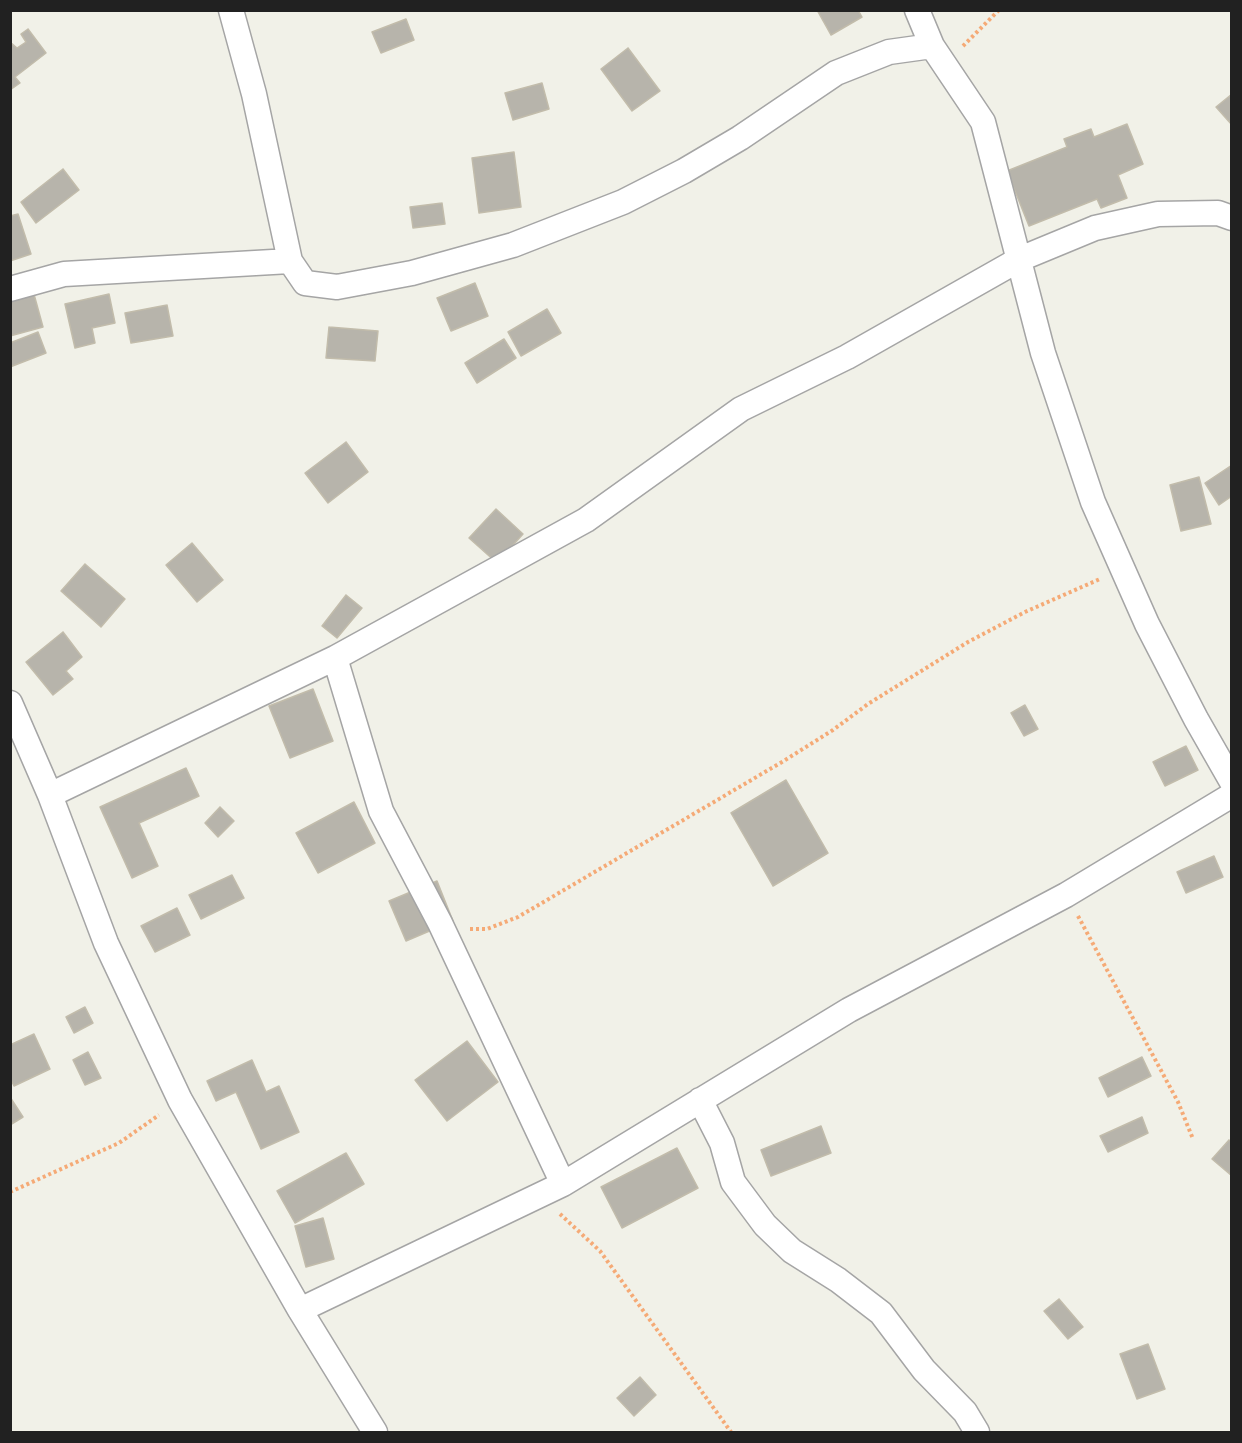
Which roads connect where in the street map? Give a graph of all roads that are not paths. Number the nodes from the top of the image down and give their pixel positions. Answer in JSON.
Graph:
{"nodes":[{"id":1,"x":231,"y":10,"type":"edge"},
{"id":2,"x":917,"y":10,"type":"edge"},
{"id":3,"x":938,"y":55,"type":"junction"},
{"id":4,"x":1232,"y":218,"type":"edge"},
{"id":5,"x":1020,"y":259,"type":"junction"},
{"id":6,"x":290,"y":261,"type":"junction"},
{"id":7,"x":10,"y":289,"type":"edge"},
{"id":8,"x":335,"y":658,"type":"junction"},
{"id":9,"x":10,"y":703,"type":"edge"},
{"id":10,"x":1232,"y":782,"type":"edge"},
{"id":11,"x":50,"y":795,"type":"junction"},
{"id":12,"x":1232,"y":795,"type":"edge"},
{"id":13,"x":700,"y":1100,"type":"junction"},
{"id":14,"x":563,"y":1184,"type":"junction"},
{"id":15,"x":300,"y":1310,"type":"junction"},
{"id":16,"x":375,"y":1432,"type":"edge"},
{"id":17,"x":977,"y":1432,"type":"edge"}],
"edges":[{"from":1,"to":6,"type":"street"},
{"from":2,"to":3,"type":"street"},
{"from":3,"to":5,"type":"street"},
{"from":3,"to":6,"type":"street"},
{"from":4,"to":5,"type":"street"},
{"from":5,"to":8,"type":"street"},
{"from":5,"to":10,"type":"street"},
{"from":6,"to":7,"type":"street"},
{"from":8,"to":11,"type":"street"},
{"from":8,"to":14,"type":"street"},
{"from":9,"to":11,"type":"street"},
{"from":11,"to":15,"type":"street"},
{"from":12,"to":13,"type":"street"},
{"from":13,"to":14,"type":"street"},
{"from":13,"to":17,"type":"street"},
{"from":14,"to":15,"type":"street"},
{"from":15,"to":16,"type":"street"}]}
